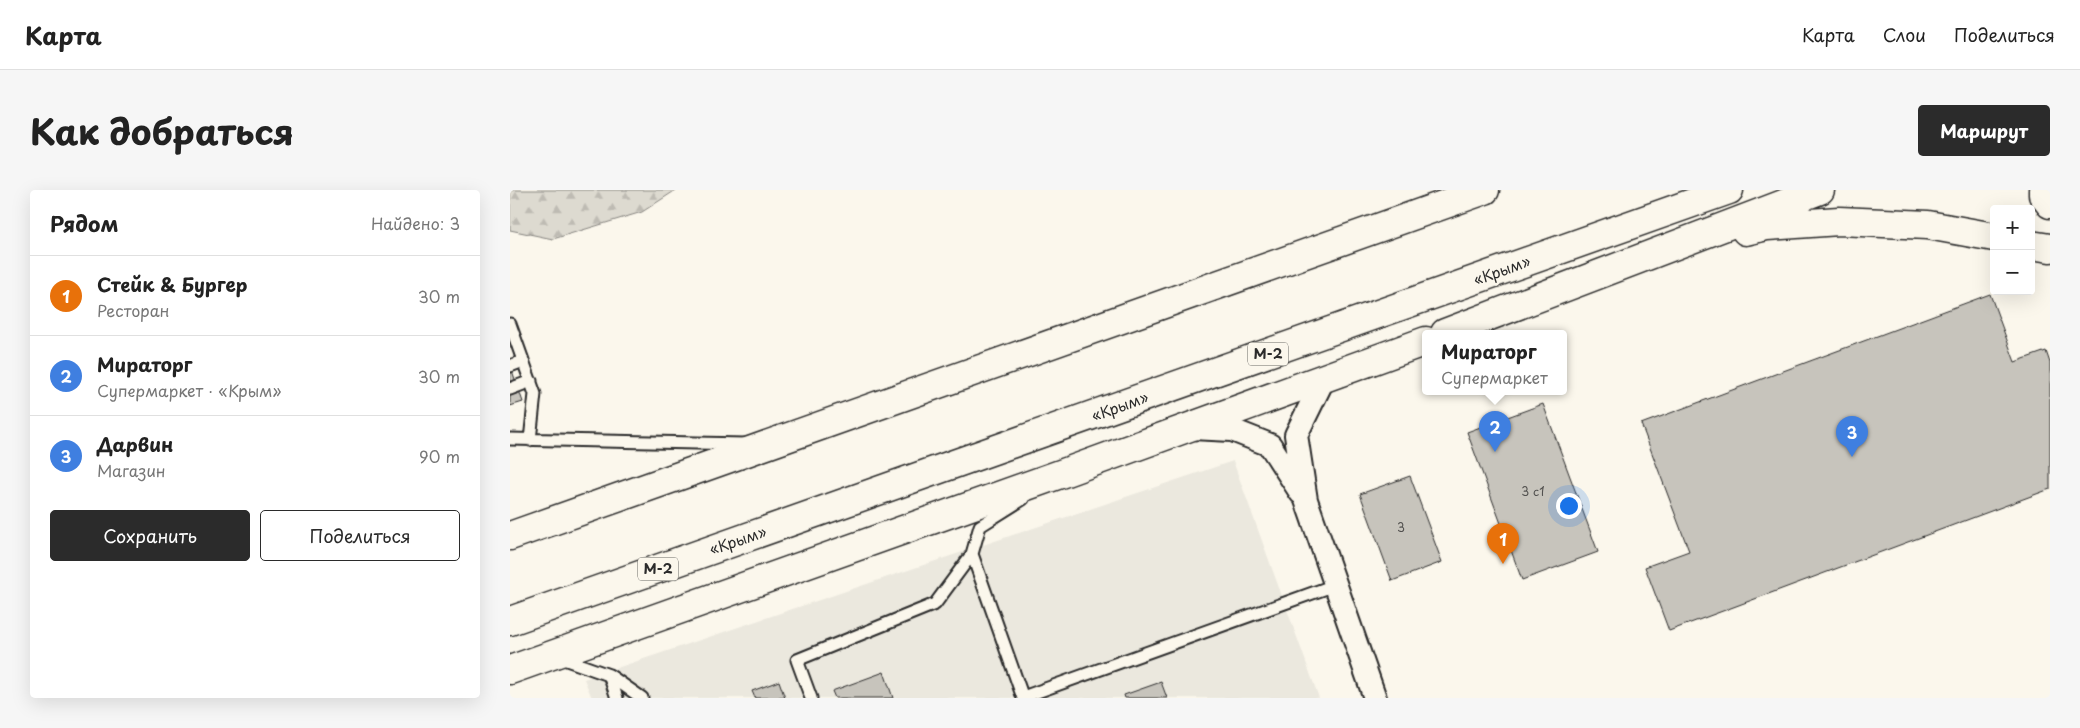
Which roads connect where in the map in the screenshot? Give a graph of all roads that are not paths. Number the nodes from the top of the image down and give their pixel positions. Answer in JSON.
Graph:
{"nodes":[{"id":1,"x":1485,"y":190,"type":"edge"},
{"id":2,"x":1729,"y":190,"type":"edge"},
{"id":3,"x":1820,"y":190,"type":"edge"},
{"id":4,"x":2043,"y":190,"type":"edge"},
{"id":5,"x":2050,"y":204,"type":"edge"},
{"id":6,"x":1990,"y":237,"type":"edge"},
{"id":7,"x":2035,"y":246,"type":"edge"},
{"id":8,"x":1669,"y":248,"type":"junction"},
{"id":9,"x":2050,"y":248,"type":"edge"},
{"id":10,"x":510,"y":324,"type":"edge"},
{"id":11,"x":1453,"y":330,"type":"edge"},
{"id":12,"x":512,"y":336,"type":"edge"},
{"id":13,"x":1422,"y":342,"type":"edge"},
{"id":14,"x":523,"y":361,"type":"junction"},
{"id":15,"x":510,"y":366,"type":"edge"},
{"id":16,"x":1323,"y":380,"type":"junction"},
{"id":17,"x":531,"y":382,"type":"junction"},
{"id":18,"x":510,"y":389,"type":"edge"},
{"id":19,"x":1186,"y":428,"type":"junction"},
{"id":20,"x":510,"y":439,"type":"edge"},
{"id":21,"x":530,"y":440,"type":"junction"},
{"id":22,"x":769,"y":444,"type":"junction"},
{"id":23,"x":1066,"y":472,"type":"junction"},
{"id":24,"x":1306,"y":500,"type":"junction"},
{"id":25,"x":510,"y":536,"type":"edge"},
{"id":26,"x":972,"y":554,"type":"junction"},
{"id":27,"x":1335,"y":585,"type":"junction"},
{"id":28,"x":510,"y":621,"type":"edge"},
{"id":29,"x":552,"y":655,"type":"junction"},
{"id":30,"x":510,"y":670,"type":"edge"},
{"id":31,"x":609,"y":676,"type":"junction"},
{"id":32,"x":1023,"y":697,"type":"edge"},
{"id":33,"x":617,"y":698,"type":"edge"},
{"id":34,"x":642,"y":698,"type":"edge"},
{"id":35,"x":810,"y":698,"type":"edge"},
{"id":36,"x":1375,"y":698,"type":"edge"}],
"edges":[{"from":1,"to":22,"type":"main road"},
{"from":2,"to":28,"type":"main road","name":"«Крым»","number":"М-2"},
{"from":3,"to":8,"type":"main road"},
{"from":4,"to":5,"type":"main road"},
{"from":6,"to":8,"type":"main road"},
{"from":7,"to":9,"type":"main road"},
{"from":8,"to":11,"type":"main road"},
{"from":10,"to":12,"type":"lane"},
{"from":12,"to":14,"type":"lane"},
{"from":13,"to":16,"type":"main road"},
{"from":14,"to":15,"type":"lane"},
{"from":14,"to":17,"type":"lane"},
{"from":16,"to":19,"type":"main road"},
{"from":16,"to":24,"type":"street"},
{"from":17,"to":18,"type":"lane"},
{"from":17,"to":21,"type":"lane"},
{"from":19,"to":23,"type":"main road"},
{"from":19,"to":24,"type":"street"},
{"from":20,"to":21,"type":"lane"},
{"from":21,"to":22,"type":"lane"},
{"from":22,"to":25,"type":"main road"},
{"from":23,"to":26,"type":"lane"},
{"from":23,"to":29,"type":"main road"},
{"from":24,"to":27,"type":"street"},
{"from":26,"to":32,"type":"lane"},
{"from":26,"to":35,"type":"lane"},
{"from":27,"to":32,"type":"lane"},
{"from":27,"to":36,"type":"street"},
{"from":29,"to":30,"type":"main road"},
{"from":29,"to":31,"type":"lane"},
{"from":31,"to":33,"type":"lane"},
{"from":31,"to":34,"type":"lane"}]}
